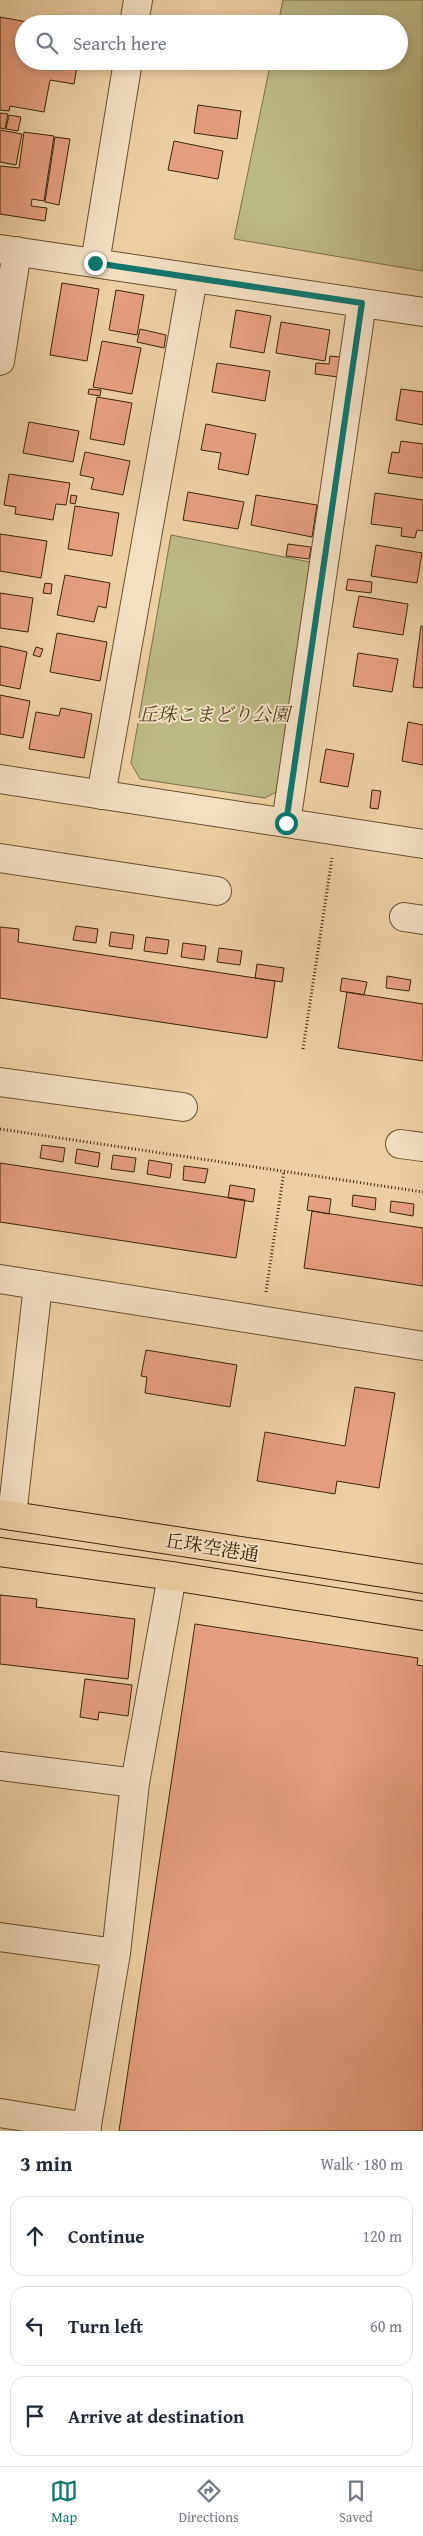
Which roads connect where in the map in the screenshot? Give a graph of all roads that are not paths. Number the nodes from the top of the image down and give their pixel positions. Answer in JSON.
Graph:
{"nodes":[{"id":1,"x":138,"y":0,"type":"edge"},
{"id":2,"x":136,"y":15,"type":"edge"},
{"id":3,"x":127,"y":70,"type":"edge"},
{"id":4,"x":9,"y":250,"type":"edge"},
{"id":5,"x":95,"y":263,"type":"junction"},
{"id":6,"x":193,"y":278,"type":"junction"},
{"id":7,"x":362,"y":303,"type":"junction"},
{"id":8,"x":423,"y":312,"type":"edge"},
{"id":9,"x":0,"y":361,"type":"edge"},
{"id":10,"x":0,"y":779,"type":"edge"},
{"id":11,"x":100,"y":795,"type":"junction"},
{"id":12,"x":286,"y":823,"type":"junction"},
{"id":13,"x":423,"y":844,"type":"edge"},
{"id":14,"x":0,"y":858,"type":"edge"},
{"id":15,"x":217,"y":891,"type":"dead end"},
{"id":16,"x":0,"y":1082,"type":"edge"},
{"id":17,"x":183,"y":1107,"type":"dead end"},
{"id":18,"x":0,"y":1279,"type":"edge"},
{"id":19,"x":38,"y":1285,"type":"junction"},
{"id":20,"x":423,"y":1346,"type":"edge"},
{"id":21,"x":6,"y":1515,"type":"edge"},
{"id":22,"x":0,"y":1552,"type":"edge"},
{"id":23,"x":172,"y":1576,"type":"junction"},
{"id":24,"x":423,"y":1579,"type":"edge"},
{"id":25,"x":423,"y":1616,"type":"edge"},
{"id":26,"x":0,"y":1766,"type":"edge"},
{"id":27,"x":135,"y":1783,"type":"junction"},
{"id":28,"x":0,"y":1937,"type":"edge"},
{"id":29,"x":116,"y":1953,"type":"junction"},
{"id":30,"x":0,"y":2113,"type":"edge"},
{"id":31,"x":87,"y":2129,"type":"edge"}],
"edges":[{"from":1,"to":2,"type":"street"},
{"from":3,"to":5,"type":"street"},
{"from":4,"to":5,"type":"street"},
{"from":4,"to":9,"type":"street"},
{"from":5,"to":6,"type":"street"},
{"from":6,"to":7,"type":"street"},
{"from":6,"to":11,"type":"street"},
{"from":7,"to":8,"type":"street"},
{"from":7,"to":12,"type":"street"},
{"from":10,"to":11,"type":"street"},
{"from":11,"to":12,"type":"street"},
{"from":12,"to":13,"type":"street"},
{"from":14,"to":15,"type":"street"},
{"from":16,"to":17,"type":"street"},
{"from":18,"to":19,"type":"street"},
{"from":19,"to":20,"type":"street"},
{"from":19,"to":21,"type":"street"},
{"from":21,"to":24,"type":"main road","name":"丘珠空港通"},
{"from":22,"to":23,"type":"main road","name":"丘珠空港通"},
{"from":23,"to":25,"type":"main road","name":"丘珠空港通"},
{"from":23,"to":27,"type":"street"},
{"from":26,"to":27,"type":"street"},
{"from":27,"to":29,"type":"street"},
{"from":28,"to":29,"type":"street"},
{"from":29,"to":31,"type":"street"},
{"from":30,"to":31,"type":"street"}]}
